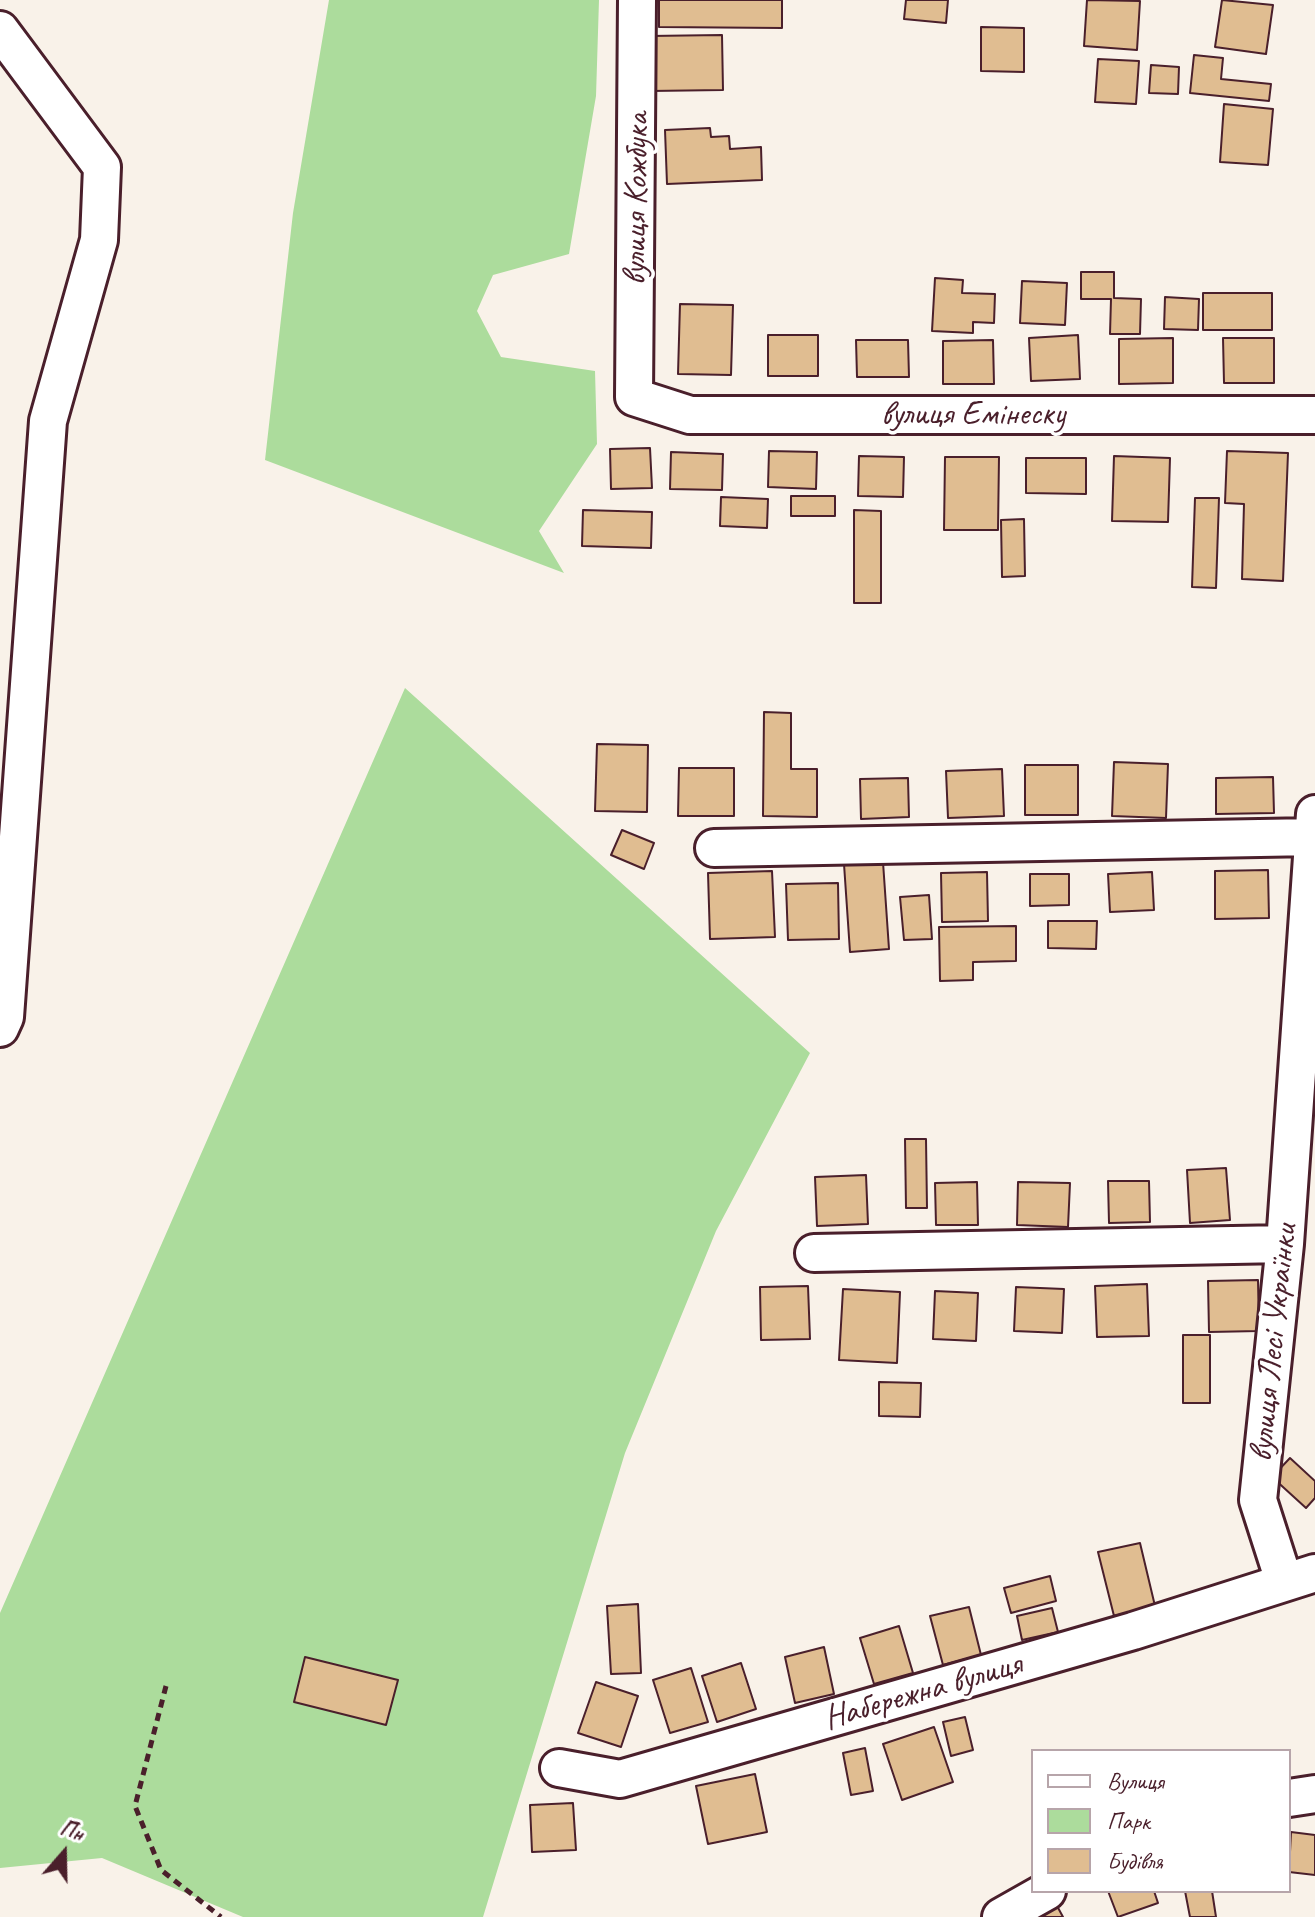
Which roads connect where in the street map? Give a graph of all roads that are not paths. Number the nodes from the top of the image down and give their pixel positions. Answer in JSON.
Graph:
{"nodes":[{"id":1,"x":637,"y":0,"type":"edge"},
{"id":2,"x":0,"y":30,"type":"edge"},
{"id":3,"x":634,"y":397,"type":"joint"},
{"id":4,"x":1315,"y":415,"type":"edge"},
{"id":5,"x":1315,"y":814,"type":"edge"},
{"id":6,"x":1314,"y":837,"type":"edge"},
{"id":7,"x":714,"y":848,"type":"dead end"},
{"id":8,"x":0,"y":1028,"type":"edge"},
{"id":9,"x":1285,"y":1244,"type":"junction"},
{"id":10,"x":814,"y":1253,"type":"dead end"},
{"id":11,"x":1300,"y":1577,"type":"edge"},
{"id":12,"x":559,"y":1768,"type":"dead end"},
{"id":13,"x":1315,"y":1794,"type":"edge"},
{"id":14,"x":1291,"y":1798,"type":"edge"},
{"id":15,"x":1043,"y":1893,"type":"edge"},
{"id":16,"x":1001,"y":1917,"type":"edge"}],
"edges":[{"from":1,"to":3,"type":"street","name":"вулиця Кожбука"},
{"from":2,"to":8,"type":"street"},
{"from":3,"to":4,"type":"street","name":"вулиця Емінеску"},
{"from":5,"to":6,"type":"street","name":"вулиця Лесі Українки"},
{"from":6,"to":7,"type":"street"},
{"from":6,"to":9,"type":"street","name":"вулиця Лесі Українки"},
{"from":9,"to":10,"type":"street"},
{"from":9,"to":11,"type":"street","name":"вулиця Лесі Українки"},
{"from":11,"to":12,"type":"street","name":"Набережна вулиця"},
{"from":13,"to":14,"type":"street"},
{"from":15,"to":16,"type":"street"}]}
